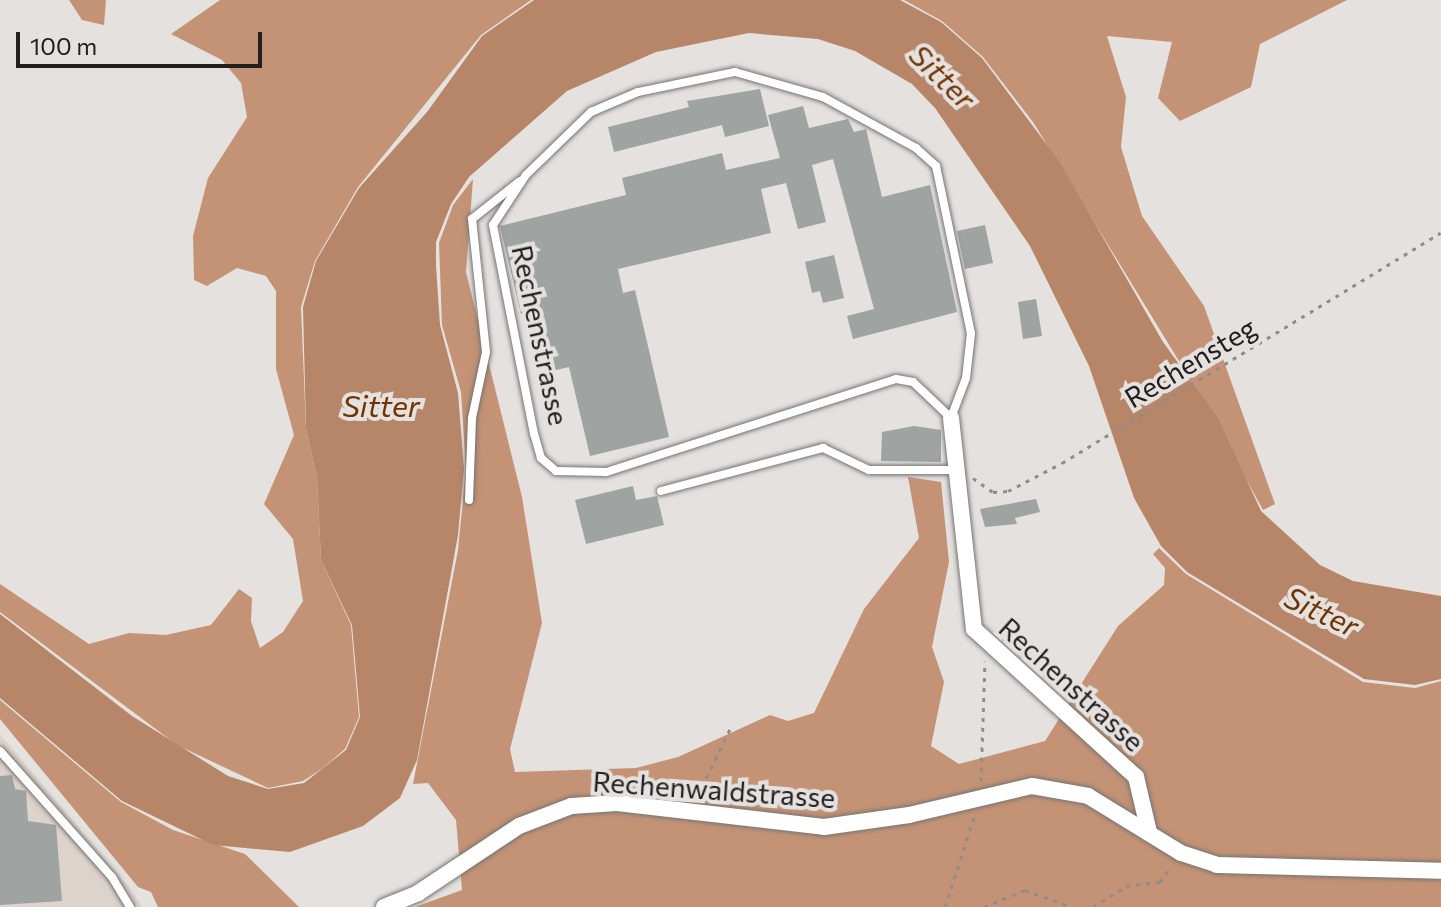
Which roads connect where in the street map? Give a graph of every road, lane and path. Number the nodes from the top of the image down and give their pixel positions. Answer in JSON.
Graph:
{"nodes":[{"id":1,"x":526,"y":175,"type":"junction"},
{"id":2,"x":1441,"y":233,"type":"edge"},
{"id":3,"x":951,"y":418,"type":"junction"},
{"id":4,"x":955,"y":470,"type":"junction"},
{"id":5,"x":661,"y":491,"type":"dead end"},
{"id":6,"x":469,"y":500,"type":"dead end"},
{"id":7,"x":985,"y":641,"type":"junction"},
{"id":8,"x":732,"y":725,"type":"dead end"},
{"id":9,"x":0,"y":751,"type":"edge"},
{"id":10,"x":981,"y":786,"type":"dead end"},
{"id":11,"x":978,"y":806,"type":"dead end"},
{"id":12,"x":714,"y":815,"type":"junction"},
{"id":13,"x":1149,"y":832,"type":"junction"},
{"id":14,"x":1175,"y":862,"type":"dead end"},
{"id":15,"x":1441,"y":871,"type":"edge"},
{"id":16,"x":130,"y":907,"type":"edge"},
{"id":17,"x":384,"y":907,"type":"edge"},
{"id":18,"x":945,"y":907,"type":"edge"},
{"id":19,"x":984,"y":907,"type":"edge"},
{"id":20,"x":1072,"y":907,"type":"edge"},
{"id":21,"x":1093,"y":907,"type":"edge"}],
"edges":[{"from":1,"to":3,"type":"lane","name":"Rechenstrasse"},
{"from":1,"to":3,"type":"lane","name":"Rechenstrasse"},
{"from":1,"to":6,"type":"lane"},
{"from":2,"to":4,"type":"path","name":"Rechensteg"},
{"from":3,"to":4,"type":"street","name":"Rechenstrasse"},
{"from":4,"to":5,"type":"lane"},
{"from":4,"to":7,"type":"street","name":"Rechenstrasse"},
{"from":7,"to":10,"type":"path"},
{"from":7,"to":13,"type":"street","name":"Rechenstrasse"},
{"from":8,"to":12,"type":"path"},
{"from":9,"to":16,"type":"lane"},
{"from":11,"to":18,"type":"path"},
{"from":12,"to":13,"type":"street","name":"Rechenwaldstrasse"},
{"from":12,"to":17,"type":"street","name":"Rechenwaldstrasse"},
{"from":13,"to":15,"type":"street"},
{"from":14,"to":21,"type":"path"},
{"from":19,"to":20,"type":"path"}]}
